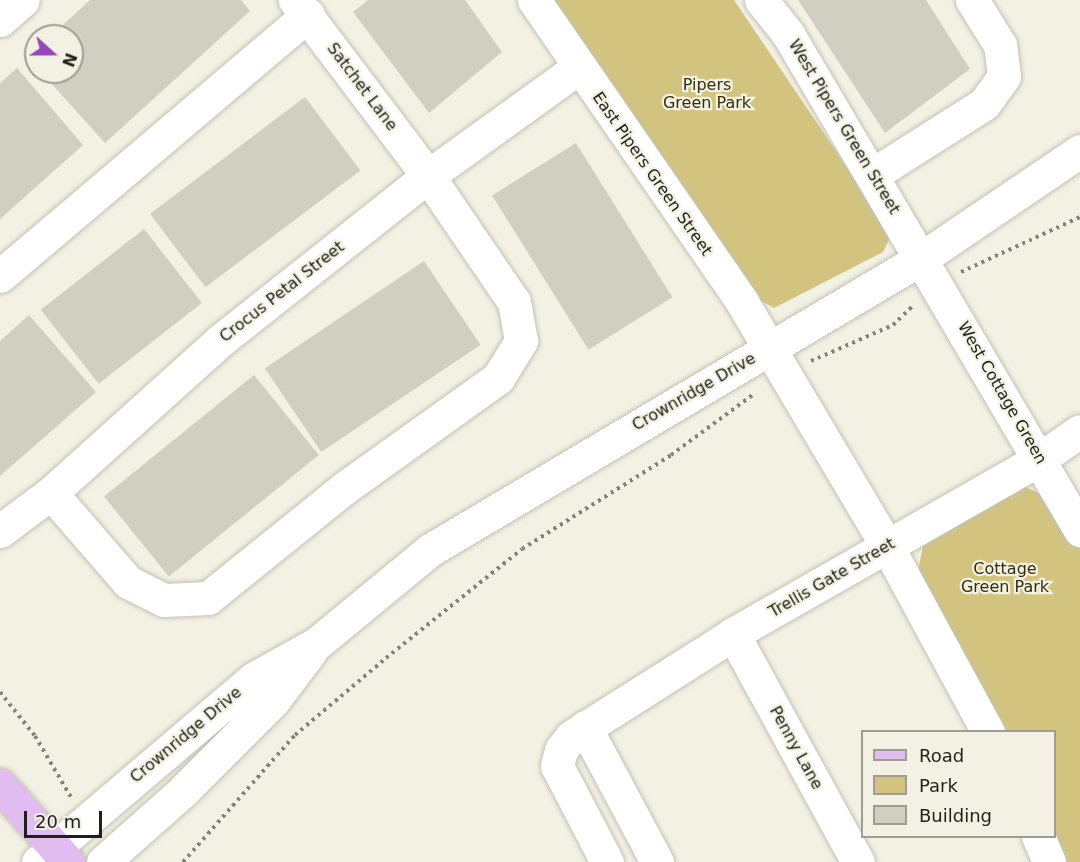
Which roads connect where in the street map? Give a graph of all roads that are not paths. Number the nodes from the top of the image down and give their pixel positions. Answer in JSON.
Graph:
{"nodes":[{"id":1,"x":23,"y":0,"type":"edge"},
{"id":2,"x":534,"y":0,"type":"edge"},
{"id":3,"x":761,"y":0,"type":"edge"},
{"id":4,"x":972,"y":0,"type":"edge"},
{"id":5,"x":302,"y":8,"type":"edge"},
{"id":6,"x":0,"y":20,"type":"edge"},
{"id":7,"x":578,"y":68,"type":"junction"},
{"id":8,"x":1080,"y":151,"type":"edge"},
{"id":9,"x":872,"y":175,"type":"junction"},
{"id":10,"x":429,"y":176,"type":"junction"},
{"id":11,"x":930,"y":270,"type":"junction"},
{"id":12,"x":0,"y":276,"type":"edge"},
{"id":13,"x":776,"y":361,"type":"junction"},
{"id":14,"x":1080,"y":431,"type":"edge"},
{"id":15,"x":1041,"y":458,"type":"junction"},
{"id":16,"x":51,"y":493,"type":"junction"},
{"id":17,"x":1080,"y":530,"type":"edge"},
{"id":18,"x":0,"y":531,"type":"edge"},
{"id":19,"x":887,"y":546,"type":"junction"},
{"id":20,"x":733,"y":634,"type":"junction"},
{"id":21,"x":316,"y":644,"type":"junction"},
{"id":22,"x":585,"y":727,"type":"junction"},
{"id":23,"x":987,"y":730,"type":"edge"},
{"id":24,"x":0,"y":785,"type":"edge"},
{"id":25,"x":1038,"y":838,"type":"edge"},
{"id":26,"x":54,"y":857,"type":"edge"},
{"id":27,"x":103,"y":862,"type":"edge"},
{"id":28,"x":607,"y":862,"type":"edge"},
{"id":29,"x":657,"y":862,"type":"edge"},
{"id":30,"x":858,"y":862,"type":"edge"},
{"id":31,"x":1049,"y":862,"type":"edge"}],
"edges":[{"from":1,"to":6,"type":"street"},
{"from":2,"to":7,"type":"street","name":"East Pipers Green Street"},
{"from":3,"to":9,"type":"street","name":"West Pipers Green Street"},
{"from":4,"to":9,"type":"street"},
{"from":5,"to":10,"type":"street","name":"Satchet Lane"},
{"from":5,"to":12,"type":"street"},
{"from":7,"to":10,"type":"street","name":"Crocus Petal Street"},
{"from":7,"to":13,"type":"street","name":"East Pipers Green Street"},
{"from":8,"to":11,"type":"street","name":"Crownridge Drive"},
{"from":9,"to":11,"type":"street","name":"West Pipers Green Street"},
{"from":10,"to":16,"type":"street","name":"Crocus Petal Street"},
{"from":10,"to":16,"type":"street","name":"Satchet Lane"},
{"from":11,"to":13,"type":"street","name":"Crownridge Drive"},
{"from":11,"to":15,"type":"street","name":"West Cottage Green"},
{"from":13,"to":19,"type":"street","name":"East Pipers Green Street"},
{"from":13,"to":21,"type":"street","name":"Crownridge Drive"},
{"from":14,"to":15,"type":"street","name":"Trellis Gate Street"},
{"from":15,"to":17,"type":"street","name":"West Cottage Green"},
{"from":15,"to":19,"type":"street","name":"Trellis Gate Street"},
{"from":16,"to":18,"type":"street","name":"Crocus Petal Street"},
{"from":19,"to":20,"type":"street","name":"Trellis Gate Street"},
{"from":19,"to":23,"type":"street","name":"East Pipers Green Street"},
{"from":20,"to":22,"type":"street","name":"Trellis Gate Street"},
{"from":20,"to":30,"type":"street","name":"Penny Lane"},
{"from":21,"to":26,"type":"street","name":"Crownridge Drive"},
{"from":21,"to":27,"type":"street","name":"Crownridge Drive"},
{"from":22,"to":28,"type":"street","name":"Trellis Gate Street"},
{"from":22,"to":29,"type":"street"},
{"from":24,"to":26,"type":"main road"},
{"from":25,"to":31,"type":"street"}]}
